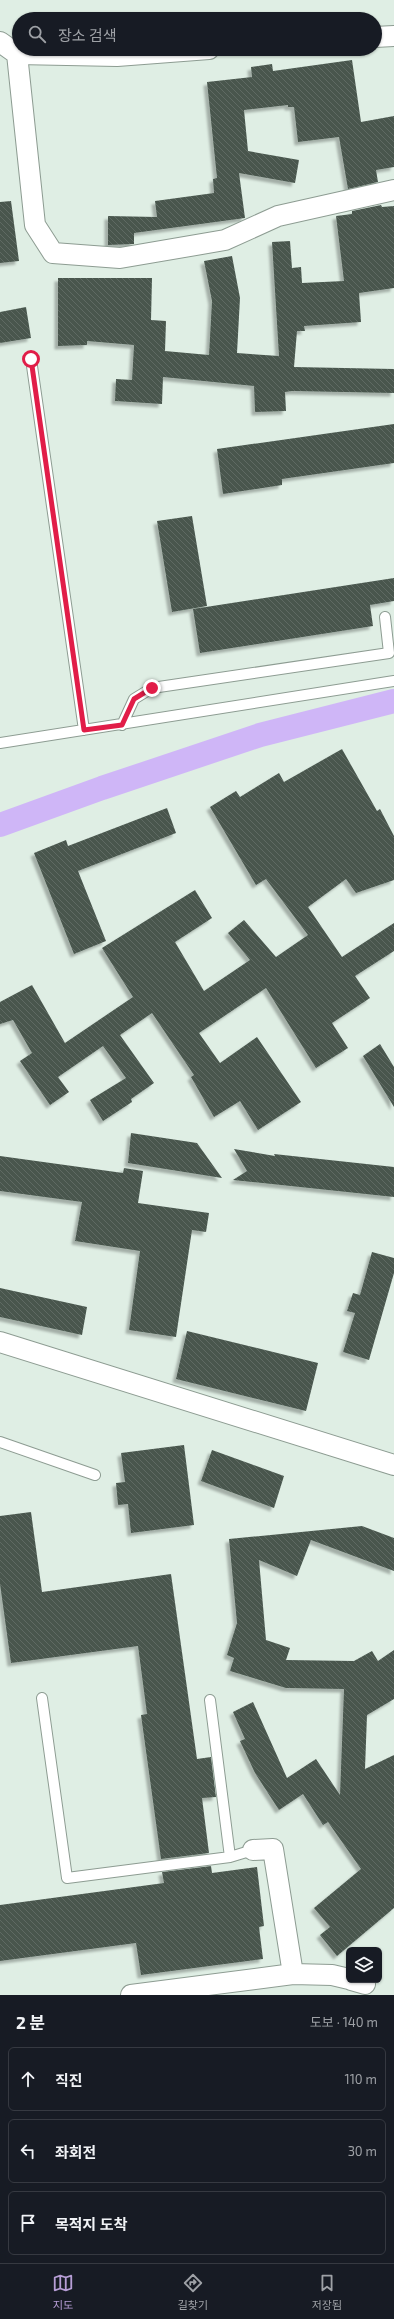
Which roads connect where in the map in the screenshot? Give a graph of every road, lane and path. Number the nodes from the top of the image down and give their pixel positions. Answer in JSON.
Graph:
{"nodes":[{"id":1,"x":394,"y":36,"type":"edge"},
{"id":2,"x":382,"y":37,"type":"edge"},
{"id":3,"x":0,"y":42,"type":"edge"},
{"id":4,"x":12,"y":50,"type":"edge"},
{"id":5,"x":17,"y":56,"type":"edge"},
{"id":6,"x":394,"y":190,"type":"edge"},
{"id":7,"x":31,"y":359,"type":"dead end"},
{"id":8,"x":385,"y":617,"type":"dead end"},
{"id":9,"x":394,"y":681,"type":"edge"},
{"id":10,"x":122,"y":725,"type":"junction"},
{"id":11,"x":84,"y":730,"type":"junction"},
{"id":12,"x":0,"y":743,"type":"edge"},
{"id":13,"x":0,"y":1342,"type":"edge"},
{"id":14,"x":0,"y":1442,"type":"edge"},
{"id":15,"x":394,"y":1465,"type":"edge"},
{"id":16,"x":95,"y":1475,"type":"dead end"},
{"id":17,"x":42,"y":1698,"type":"dead end"},
{"id":18,"x":210,"y":1700,"type":"dead end"},
{"id":19,"x":253,"y":1850,"type":"joint"},
{"id":20,"x":230,"y":1857,"type":"junction"},
{"id":21,"x":293,"y":1974,"type":"junction"},
{"id":22,"x":346,"y":1979,"type":"edge"},
{"id":23,"x":131,"y":1995,"type":"edge"}],
"edges":[{"from":1,"to":2,"type":"street"},
{"from":3,"to":4,"type":"street"},
{"from":5,"to":6,"type":"street"},
{"from":7,"to":11,"type":"lane"},
{"from":8,"to":10,"type":"lane"},
{"from":9,"to":10,"type":"lane"},
{"from":10,"to":11,"type":"lane"},
{"from":11,"to":12,"type":"lane"},
{"from":13,"to":15,"type":"street"},
{"from":14,"to":16,"type":"lane"},
{"from":17,"to":20,"type":"lane"},
{"from":18,"to":20,"type":"lane"},
{"from":19,"to":20,"type":"lane"},
{"from":19,"to":21,"type":"street"},
{"from":21,"to":22,"type":"street"},
{"from":21,"to":23,"type":"street"}]}
